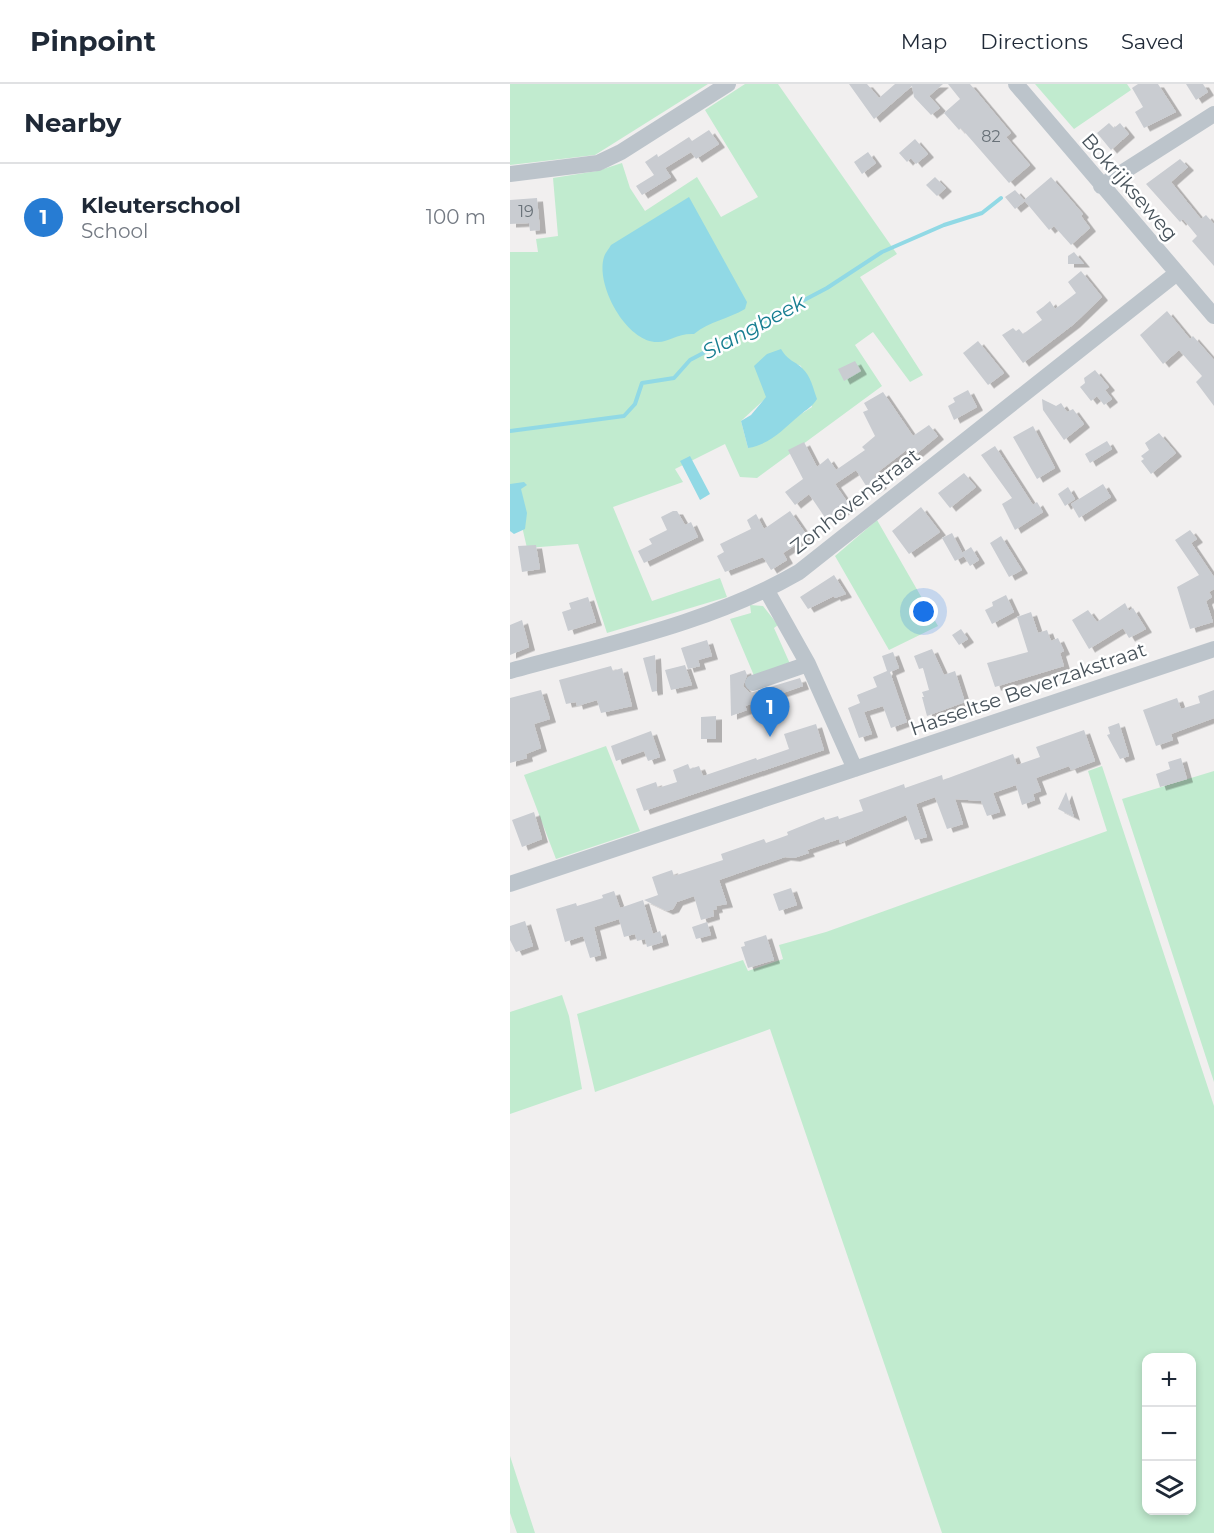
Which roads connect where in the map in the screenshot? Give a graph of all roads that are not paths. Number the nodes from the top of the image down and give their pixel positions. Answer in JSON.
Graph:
{"nodes":[{"id":1,"x":728,"y":84,"type":"edge"},
{"id":2,"x":1016,"y":84,"type":"edge"},
{"id":3,"x":1214,"y":114,"type":"edge"},
{"id":4,"x":510,"y":174,"type":"edge"},
{"id":5,"x":1101,"y":186,"type":"junction"},
{"id":6,"x":1177,"y":273,"type":"junction"},
{"id":7,"x":1214,"y":316,"type":"edge"},
{"id":8,"x":766,"y":591,"type":"junction"},
{"id":9,"x":1214,"y":648,"type":"edge"},
{"id":10,"x":808,"y":664,"type":"junction"},
{"id":11,"x":510,"y":671,"type":"edge"},
{"id":12,"x":753,"y":683,"type":"dead end"},
{"id":13,"x":855,"y":769,"type":"junction"},
{"id":14,"x":510,"y":884,"type":"edge"}],
"edges":[{"from":1,"to":4,"type":"street"},
{"from":2,"to":5,"type":"street","name":"Bokrijkseweg"},
{"from":3,"to":5,"type":"street"},
{"from":5,"to":6,"type":"street","name":"Bokrijkseweg"},
{"from":6,"to":7,"type":"street","name":"Bokrijkseweg"},
{"from":6,"to":8,"type":"street","name":"Zonhovenstraat"},
{"from":8,"to":10,"type":"street"},
{"from":8,"to":11,"type":"street","name":"Zonhovenstraat"},
{"from":9,"to":13,"type":"street","name":"Hasseltse Beverzakstraat"},
{"from":10,"to":12,"type":"street"},
{"from":10,"to":13,"type":"street"},
{"from":13,"to":14,"type":"street","name":"Hasseltse Beverzakstraat"}]}
